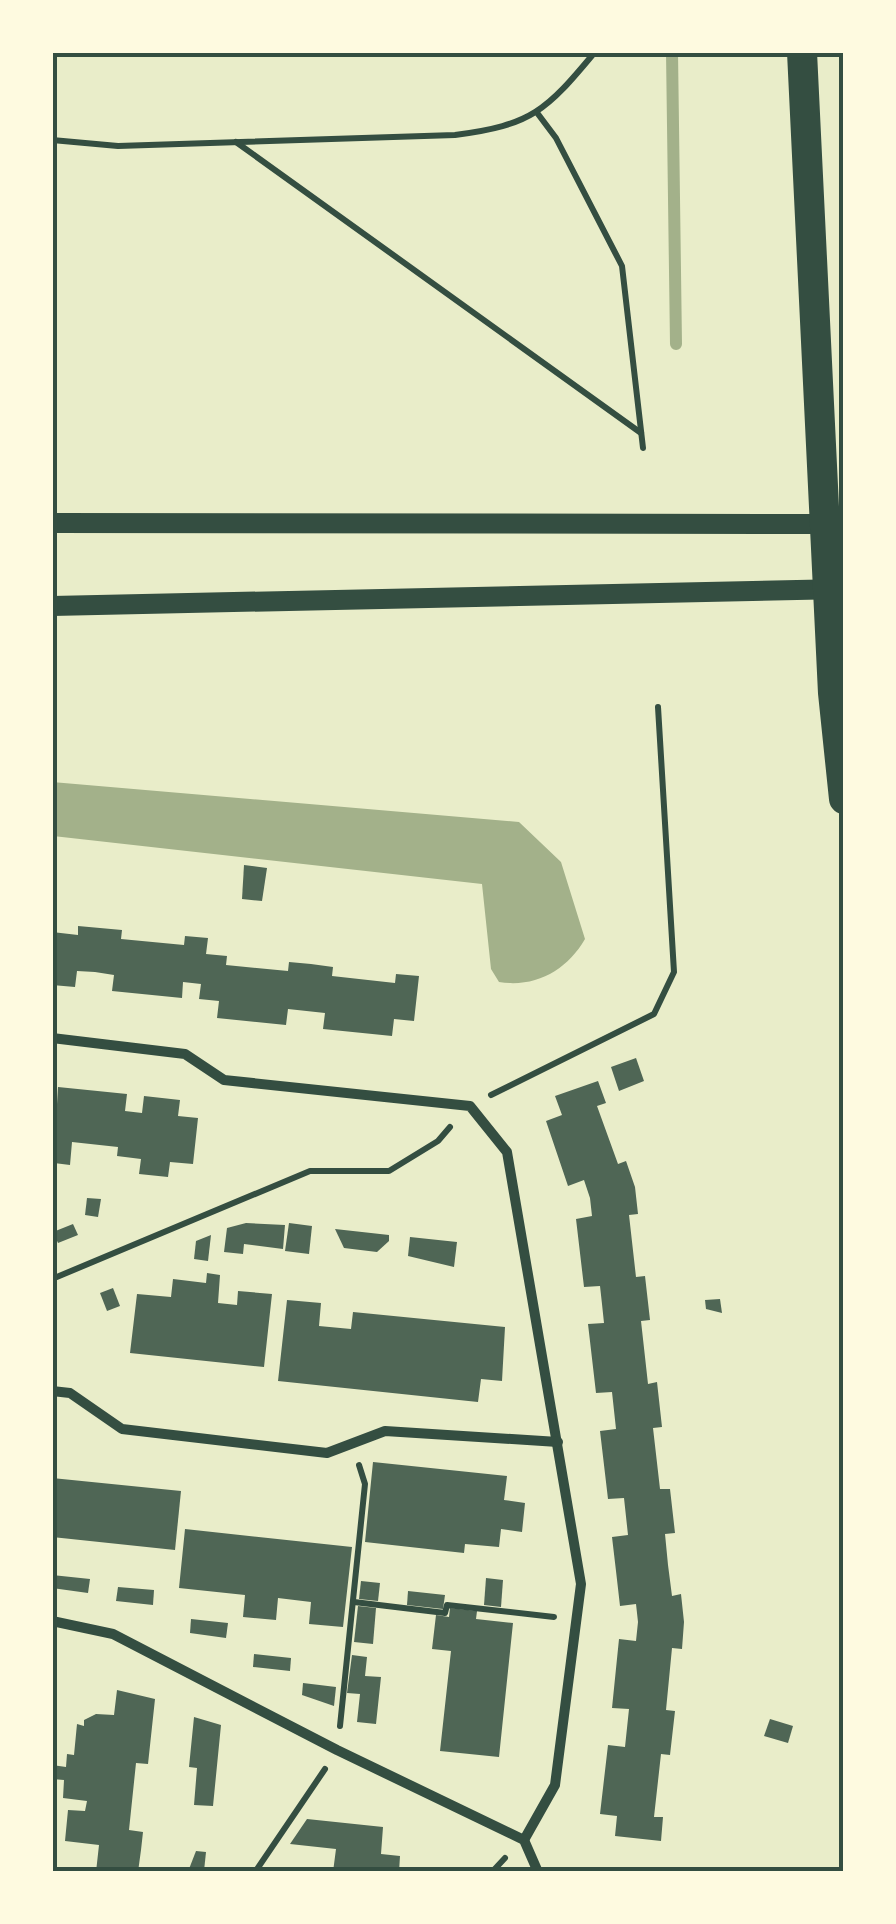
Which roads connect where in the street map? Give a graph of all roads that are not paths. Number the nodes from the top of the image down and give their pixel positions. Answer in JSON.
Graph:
{"nodes":[{"id":1,"x":802,"y":52,"type":"edge"},
{"id":2,"x":52,"y":523,"type":"edge"},
{"id":3,"x":836,"y":524,"type":"edge"},
{"id":4,"x":836,"y":589,"type":"edge"},
{"id":5,"x":52,"y":606,"type":"edge"},
{"id":6,"x":844,"y":799,"type":"edge"},
{"id":7,"x":52,"y":1038,"type":"edge"},
{"id":8,"x":52,"y":1392,"type":"edge"},
{"id":9,"x":558,"y":1442,"type":"junction"},
{"id":10,"x":52,"y":1621,"type":"edge"},
{"id":11,"x":524,"y":1840,"type":"junction"},
{"id":12,"x":538,"y":1872,"type":"edge"}],
"edges":[{"from":1,"to":3,"type":"highway"},
{"from":2,"to":3,"type":"main road"},
{"from":3,"to":4,"type":"highway"},
{"from":4,"to":5,"type":"main road"},
{"from":4,"to":6,"type":"highway"},
{"from":7,"to":9,"type":"street"},
{"from":8,"to":9,"type":"street"},
{"from":9,"to":11,"type":"street"},
{"from":10,"to":11,"type":"street"},
{"from":11,"to":12,"type":"street"}]}
